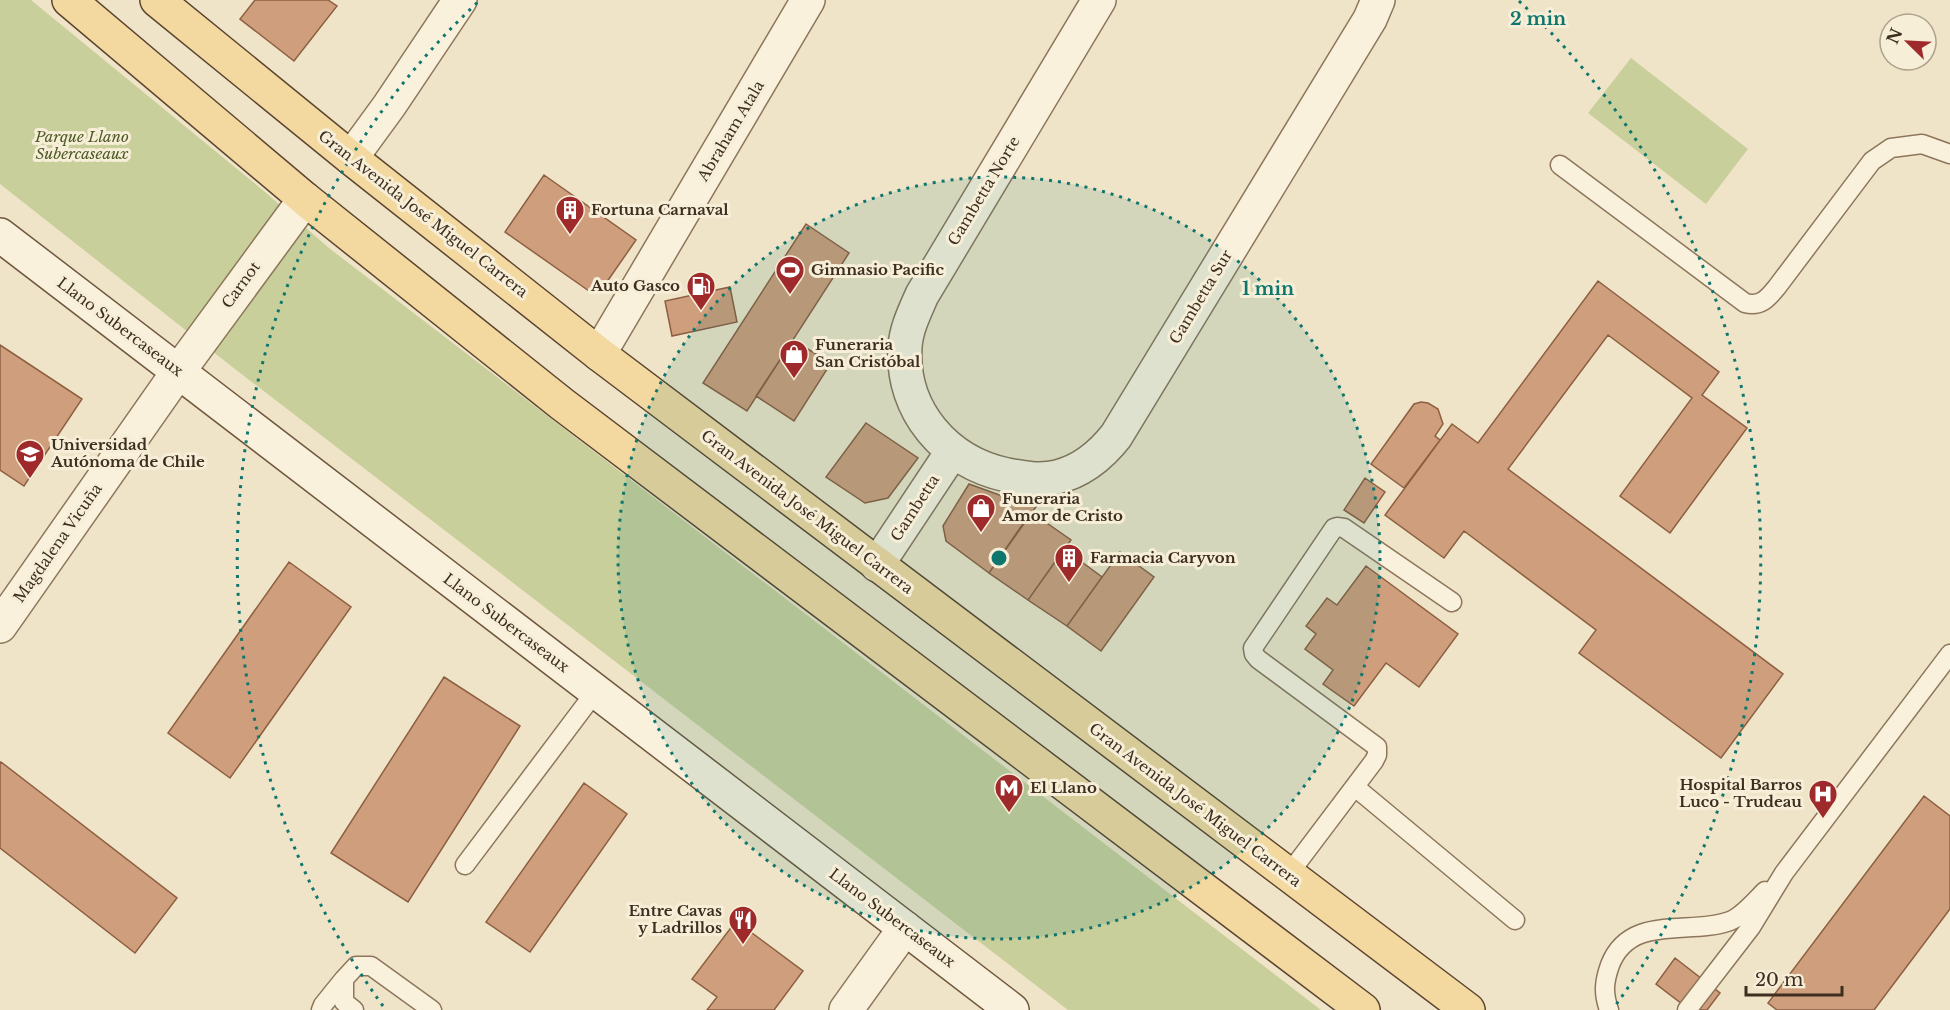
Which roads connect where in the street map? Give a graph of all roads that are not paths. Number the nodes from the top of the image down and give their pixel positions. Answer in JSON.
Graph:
{"nodes":[{"id":1,"x":69,"y":0,"type":"edge"},
{"id":2,"x":157,"y":0,"type":"edge"},
{"id":3,"x":460,"y":0,"type":"edge"},
{"id":4,"x":808,"y":0,"type":"edge"},
{"id":5,"x":1099,"y":0,"type":"edge"},
{"id":6,"x":1378,"y":0,"type":"edge"},
{"id":7,"x":1950,"y":154,"type":"edge"},
{"id":8,"x":351,"y":158,"type":"junction"},
{"id":9,"x":1560,"y":165,"type":"dead end"},
{"id":10,"x":305,"y":199,"type":"junction"},
{"id":11,"x":0,"y":236,"type":"edge"},
{"id":12,"x":599,"y":354,"type":"junction"},
{"id":13,"x":178,"y":372,"type":"junction"},
{"id":14,"x":952,"y":452,"type":"junction"},
{"id":15,"x":877,"y":565,"type":"junction"},
{"id":16,"x":1452,"y":602,"type":"dead end"},
{"id":17,"x":0,"y":626,"type":"edge"},
{"id":18,"x":1950,"y":654,"type":"edge"},
{"id":19,"x":596,"y":691,"type":"junction"},
{"id":20,"x":1355,"y":787,"type":"junction"},
{"id":21,"x":465,"y":866,"type":"dead end"},
{"id":22,"x":1784,"y":873,"type":"junction"},
{"id":23,"x":1288,"y":875,"type":"junction"},
{"id":24,"x":1515,"y":920,"type":"dead end"},
{"id":25,"x":905,"y":928,"type":"junction"},
{"id":26,"x":344,"y":979,"type":"junction"},
{"id":27,"x":321,"y":1010,"type":"edge"},
{"id":28,"x":354,"y":1010,"type":"edge"},
{"id":29,"x":432,"y":1010,"type":"edge"},
{"id":30,"x":846,"y":1010,"type":"edge"},
{"id":31,"x":1012,"y":1010,"type":"edge"},
{"id":32,"x":1363,"y":1010,"type":"edge"},
{"id":33,"x":1468,"y":1010,"type":"edge"},
{"id":34,"x":1610,"y":1010,"type":"edge"},
{"id":35,"x":1687,"y":1010,"type":"edge"}],
"edges":[{"from":1,"to":10,"type":"main road"},
{"from":2,"to":8,"type":"main road","name":"Gran Avenida José Miguel Carrera"},
{"from":3,"to":8,"type":"street"},
{"from":4,"to":12,"type":"street","name":"Abraham Atala"},
{"from":5,"to":14,"type":"street","name":"Gambetta Norte"},
{"from":6,"to":14,"type":"street","name":"Gambetta Sur"},
{"from":7,"to":9,"type":"lane"},
{"from":8,"to":12,"type":"main road","name":"Gran Avenida José Miguel Carrera"},
{"from":10,"to":13,"type":"street","name":"Carnot"},
{"from":10,"to":32,"type":"main road"},
{"from":11,"to":13,"type":"street","name":"Llano Subercaseaux"},
{"from":12,"to":15,"type":"main road","name":"Gran Avenida José Miguel Carrera"},
{"from":13,"to":17,"type":"street","name":"Magdalena Vicuña"},
{"from":13,"to":19,"type":"street","name":"Llano Subercaseaux"},
{"from":14,"to":15,"type":"street","name":"Gambetta"},
{"from":15,"to":23,"type":"main road","name":"Gran Avenida José Miguel Carrera"},
{"from":16,"to":20,"type":"lane"},
{"from":18,"to":22,"type":"lane"},
{"from":19,"to":21,"type":"lane"},
{"from":19,"to":25,"type":"street","name":"Llano Subercaseaux"},
{"from":20,"to":23,"type":"lane"},
{"from":20,"to":24,"type":"lane"},
{"from":22,"to":34,"type":"lane"},
{"from":22,"to":35,"type":"lane"},
{"from":23,"to":33,"type":"main road","name":"Gran Avenida José Miguel Carrera"},
{"from":25,"to":30,"type":"street"},
{"from":25,"to":31,"type":"street","name":"Llano Subercaseaux"},
{"from":26,"to":27,"type":"lane"},
{"from":26,"to":28,"type":"lane"},
{"from":26,"to":29,"type":"lane"}]}
